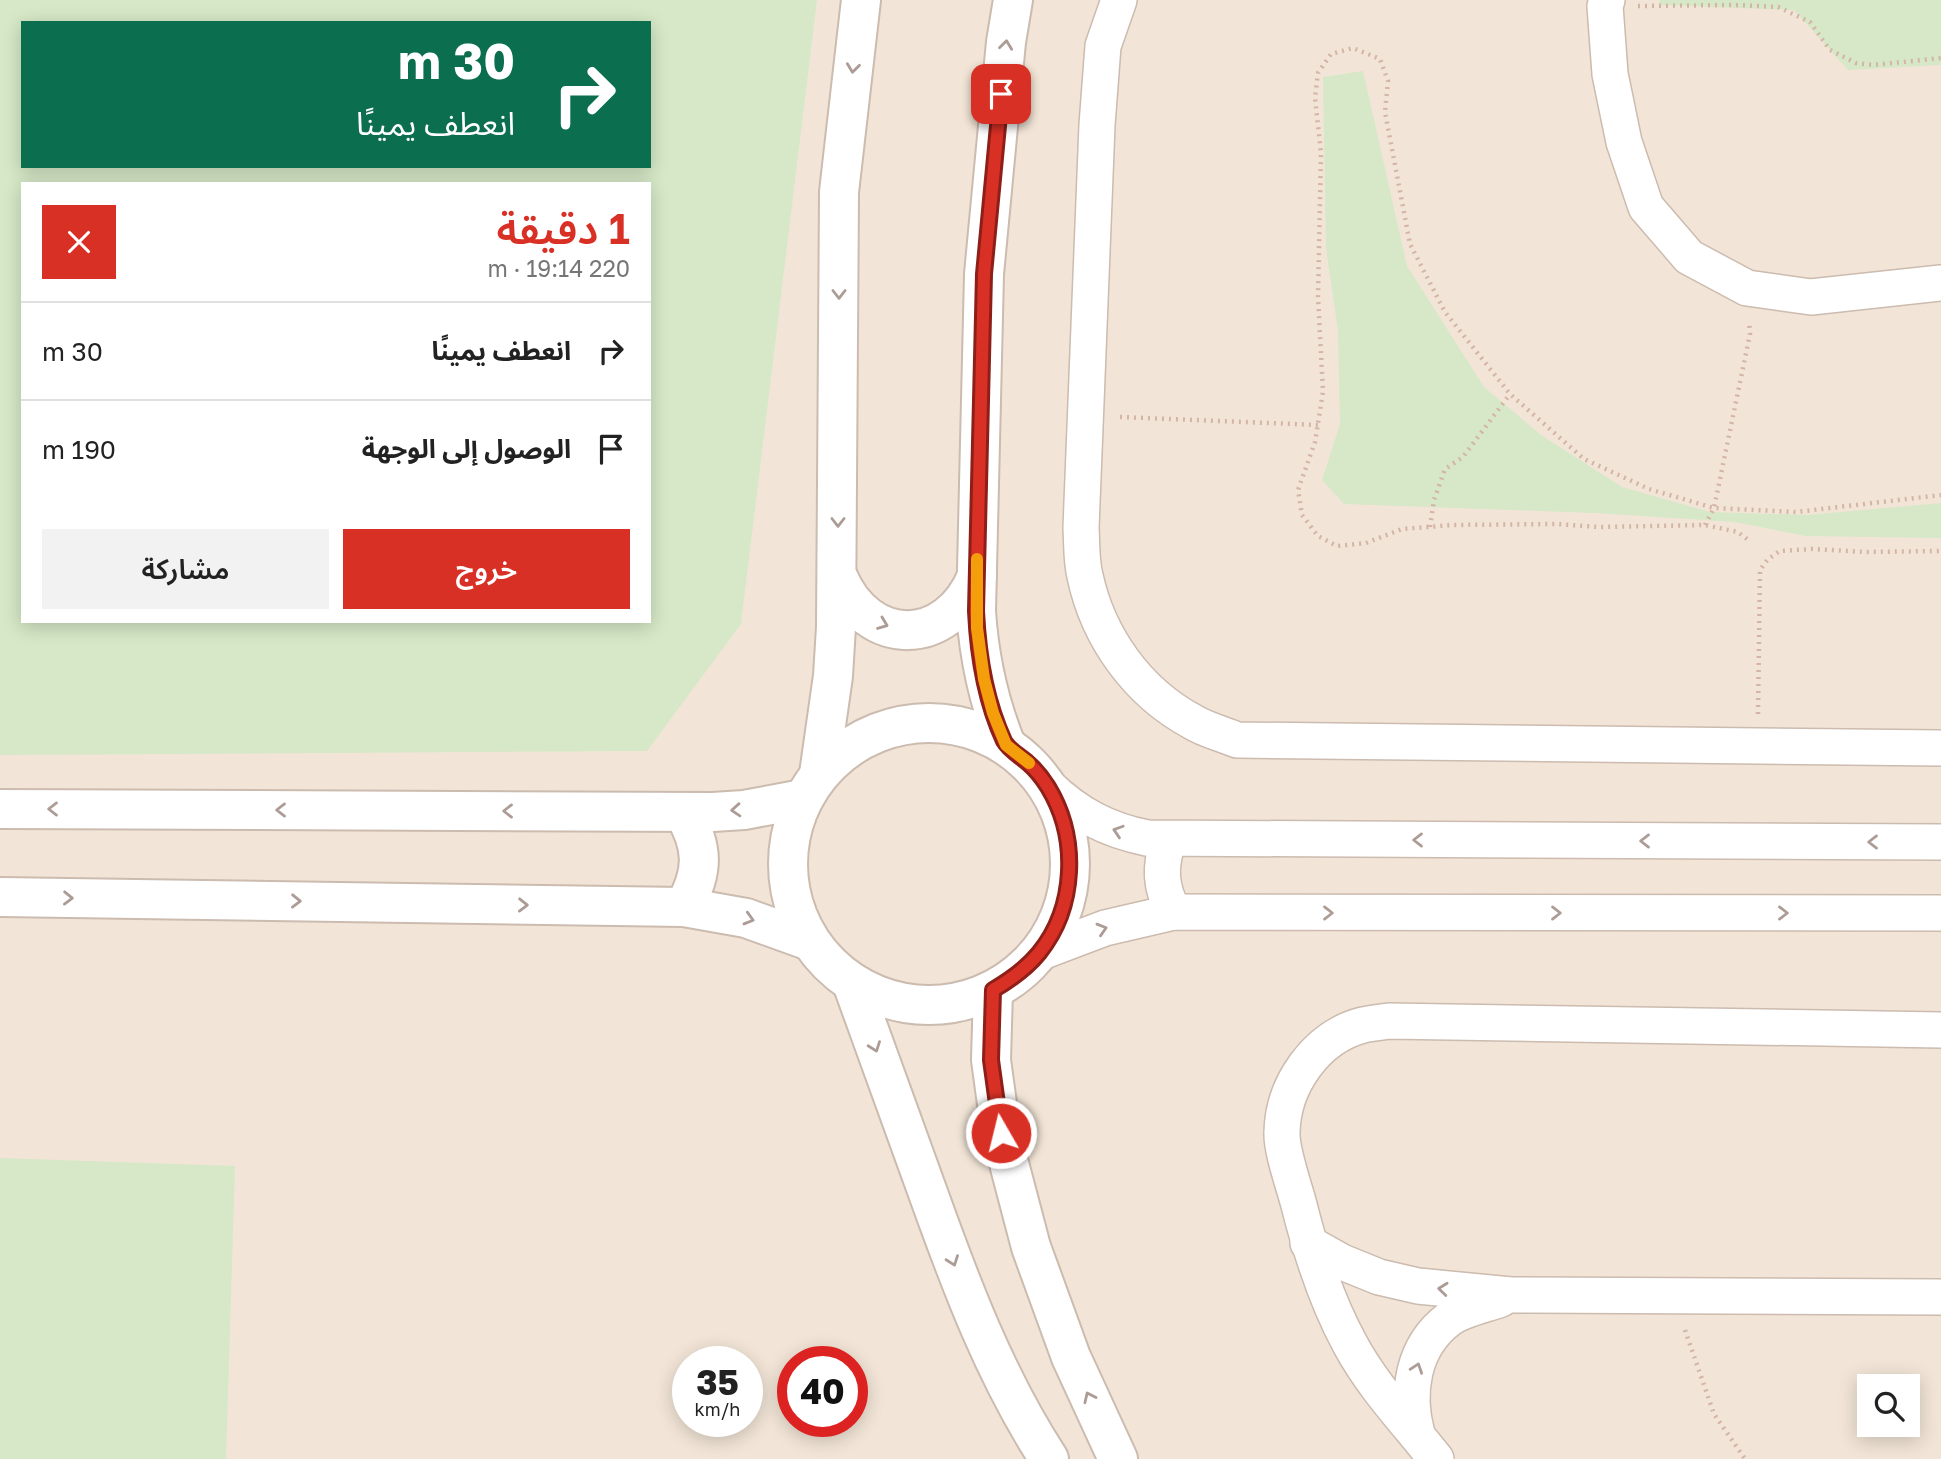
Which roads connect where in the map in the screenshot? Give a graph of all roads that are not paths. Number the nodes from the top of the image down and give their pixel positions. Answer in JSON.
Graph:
{"nodes":[{"id":1,"x":861,"y":0,"type":"edge"},
{"id":2,"x":1013,"y":0,"type":"edge"},
{"id":3,"x":1119,"y":0,"type":"edge"},
{"id":4,"x":1604,"y":2,"type":"edge"},
{"id":5,"x":1941,"y":284,"type":"edge"},
{"id":6,"x":977,"y":576,"type":"junction"},
{"id":7,"x":838,"y":577,"type":"junction"},
{"id":8,"x":1006,"y":745,"type":"junction"},
{"id":9,"x":1941,"y":748,"type":"edge"},
{"id":10,"x":1048,"y":786,"type":"junction"},
{"id":11,"x":811,"y":787,"type":"junction"},
{"id":12,"x":0,"y":809,"type":"edge"},
{"id":13,"x":683,"y":812,"type":"junction"},
{"id":14,"x":1169,"y":839,"type":"junction"},
{"id":15,"x":1941,"y":842,"type":"edge"},
{"id":16,"x":0,"y":897,"type":"edge"},
{"id":17,"x":684,"y":907,"type":"junction"},
{"id":18,"x":1174,"y":912,"type":"junction"},
{"id":19,"x":1941,"y":914,"type":"edge"},
{"id":20,"x":810,"y":941,"type":"junction"},
{"id":21,"x":1039,"y":953,"type":"junction"},
{"id":22,"x":852,"y":983,"type":"junction"},
{"id":23,"x":993,"y":990,"type":"junction"},
{"id":24,"x":1941,"y":1030,"type":"edge"},
{"id":25,"x":1308,"y":1243,"type":"junction"},
{"id":26,"x":1511,"y":1296,"type":"junction"},
{"id":27,"x":1941,"y":1297,"type":"edge"},
{"id":28,"x":1426,"y":1447,"type":"edge"},
{"id":29,"x":1049,"y":1459,"type":"edge"},
{"id":30,"x":1118,"y":1459,"type":"edge"}],
"edges":[{"from":1,"to":7,"type":"street","one_way":true},
{"from":6,"to":2,"type":"street","one_way":true},
{"from":3,"to":9,"type":"street"},
{"from":4,"to":5,"type":"street"},
{"from":7,"to":6,"type":"street","one_way":true},
{"from":6,"to":8,"type":"street"},
{"from":7,"to":11,"type":"street"},
{"from":8,"to":10,"type":"street"},
{"from":8,"to":11,"type":"street"},
{"from":14,"to":10,"type":"street","one_way":true},
{"from":10,"to":21,"type":"street"},
{"from":11,"to":13,"type":"street","one_way":true},
{"from":11,"to":20,"type":"street"},
{"from":13,"to":12,"type":"street","one_way":true},
{"from":13,"to":17,"type":"street"},
{"from":15,"to":14,"type":"street","one_way":true},
{"from":14,"to":18,"type":"street"},
{"from":16,"to":17,"type":"street","one_way":true},
{"from":17,"to":20,"type":"street","one_way":true},
{"from":18,"to":19,"type":"street","one_way":true},
{"from":21,"to":18,"type":"street","one_way":true},
{"from":20,"to":22,"type":"street"},
{"from":21,"to":23,"type":"street"},
{"from":22,"to":23,"type":"street"},
{"from":22,"to":29,"type":"street","one_way":true},
{"from":30,"to":23,"type":"street","one_way":true},
{"from":24,"to":25,"type":"street"},
{"from":26,"to":25,"type":"street","one_way":true},
{"from":25,"to":28,"type":"street"},
{"from":26,"to":27,"type":"street"},
{"from":28,"to":26,"type":"street","one_way":true}]}
